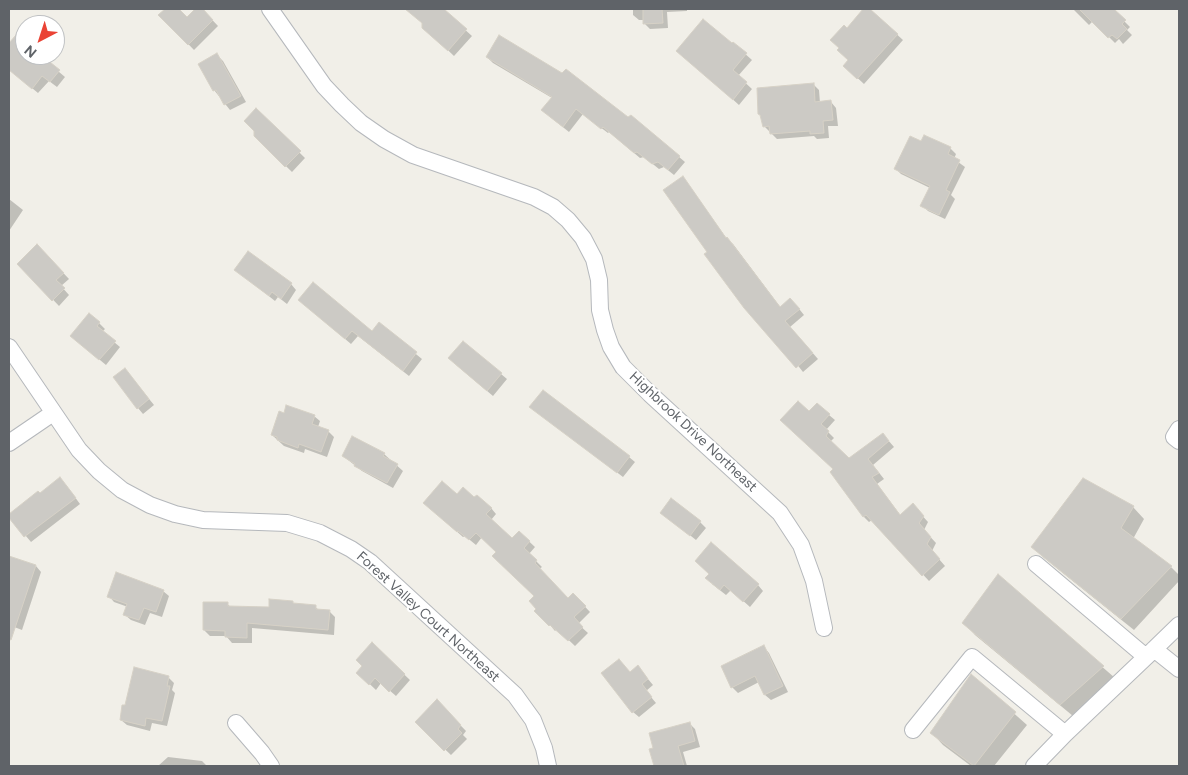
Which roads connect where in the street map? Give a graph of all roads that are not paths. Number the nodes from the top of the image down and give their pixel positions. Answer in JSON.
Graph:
{"nodes":[{"id":1,"x":270,"y":9,"type":"edge"},
{"id":2,"x":9,"y":347,"type":"edge"},
{"id":3,"x":53,"y":413,"type":"junction"},
{"id":4,"x":1179,"y":429,"type":"edge"},
{"id":5,"x":1179,"y":441,"type":"edge"},
{"id":6,"x":9,"y":443,"type":"edge"},
{"id":7,"x":1036,"y":564,"type":"dead end"},
{"id":8,"x":1179,"y":625,"type":"edge"},
{"id":9,"x":824,"y":628,"type":"dead end"},
{"id":10,"x":1150,"y":653,"type":"junction"},
{"id":11,"x":1179,"y":669,"type":"edge"},
{"id":12,"x":236,"y":724,"type":"dead end"},
{"id":13,"x":913,"y":730,"type":"dead end"},
{"id":14,"x":1065,"y":734,"type":"junction"},
{"id":15,"x":271,"y":766,"type":"edge"},
{"id":16,"x":548,"y":766,"type":"edge"},
{"id":17,"x":1034,"y":766,"type":"edge"}],
"edges":[{"from":1,"to":9,"type":"street","name":"Highbrook Drive Northeast"},
{"from":2,"to":3,"type":"street","name":"Forest Valley Court Northeast"},
{"from":3,"to":6,"type":"street"},
{"from":3,"to":16,"type":"street","name":"Forest Valley Court Northeast"},
{"from":4,"to":5,"type":"street"},
{"from":7,"to":10,"type":"street"},
{"from":8,"to":10,"type":"street"},
{"from":10,"to":11,"type":"street"},
{"from":10,"to":14,"type":"street"},
{"from":12,"to":15,"type":"street"},
{"from":13,"to":14,"type":"street"},
{"from":14,"to":17,"type":"street"}]}
